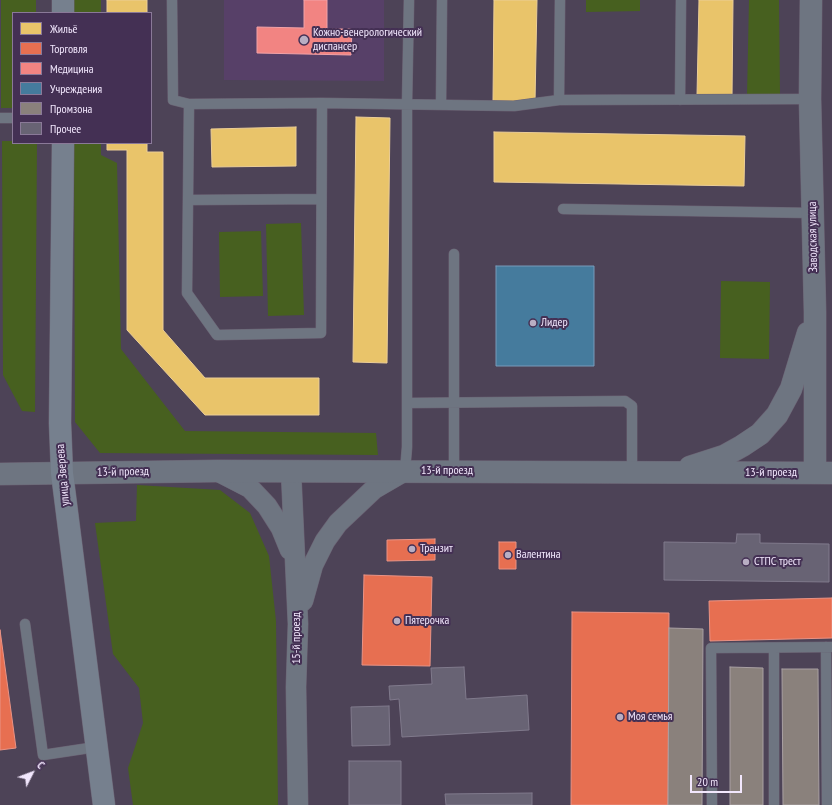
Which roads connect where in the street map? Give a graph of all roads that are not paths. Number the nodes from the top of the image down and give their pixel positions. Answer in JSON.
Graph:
{"nodes":[{"id":1,"x":63,"y":0,"type":"edge"},
{"id":2,"x":172,"y":0,"type":"edge"},
{"id":3,"x":409,"y":0,"type":"edge"},
{"id":4,"x":442,"y":0,"type":"edge"},
{"id":5,"x":560,"y":0,"type":"edge"},
{"id":6,"x":681,"y":0,"type":"edge"},
{"id":7,"x":811,"y":0,"type":"edge"},
{"id":8,"x":63,"y":12,"type":"edge"},
{"id":9,"x":810,"y":99,"type":"junction"},
{"id":10,"x":559,"y":100,"type":"junction"},
{"id":11,"x":680,"y":100,"type":"junction"},
{"id":12,"x":322,"y":103,"type":"junction"},
{"id":13,"x":189,"y":104,"type":"junction"},
{"id":14,"x":407,"y":104,"type":"junction"},
{"id":15,"x":441,"y":105,"type":"junction"},
{"id":16,"x":0,"y":118,"type":"edge"},
{"id":17,"x":12,"y":118,"type":"edge"},
{"id":18,"x":63,"y":144,"type":"edge"},
{"id":19,"x":321,"y":198,"type":"junction"},
{"id":20,"x":188,"y":200,"type":"junction"},
{"id":21,"x":563,"y":209,"type":"dead end"},
{"id":22,"x":813,"y":213,"type":"junction"},
{"id":23,"x":454,"y":254,"type":"dead end"},
{"id":24,"x":815,"y":312,"type":"junction"},
{"id":25,"x":407,"y":403,"type":"junction"},
{"id":26,"x":454,"y":403,"type":"junction"},
{"id":27,"x":217,"y":471,"type":"junction"},
{"id":28,"x":291,"y":471,"type":"junction"},
{"id":29,"x":405,"y":471,"type":"junction"},
{"id":30,"x":454,"y":471,"type":"junction"},
{"id":31,"x":632,"y":472,"type":"junction"},
{"id":32,"x":62,"y":473,"type":"junction"},
{"id":33,"x":670,"y":473,"type":"junction"},
{"id":34,"x":824,"y":473,"type":"edge"},
{"id":35,"x":0,"y":474,"type":"edge"},
{"id":36,"x":296,"y":564,"type":"junction"},
{"id":37,"x":26,"y":624,"type":"dead end"},
{"id":38,"x":298,"y":624,"type":"junction"},
{"id":39,"x":829,"y":647,"type":"edge"},
{"id":40,"x":774,"y":648,"type":"junction"},
{"id":41,"x":96,"y":747,"type":"junction"},
{"id":42,"x":104,"y":805,"type":"edge"},
{"id":43,"x":298,"y":805,"type":"edge"},
{"id":44,"x":712,"y":805,"type":"edge"},
{"id":45,"x":774,"y":805,"type":"edge"},
{"id":46,"x":827,"y":805,"type":"edge"}],
"edges":[{"from":1,"to":8,"type":"main road"},
{"from":2,"to":13,"type":"lane"},
{"from":3,"to":14,"type":"lane"},
{"from":4,"to":15,"type":"lane"},
{"from":5,"to":10,"type":"lane"},
{"from":6,"to":11,"type":"lane"},
{"from":7,"to":9,"type":"street","name":"Заводская улица"},
{"from":9,"to":11,"type":"lane"},
{"from":9,"to":22,"type":"street","name":"Заводская улица"},
{"from":10,"to":11,"type":"lane"},
{"from":10,"to":15,"type":"lane"},
{"from":12,"to":13,"type":"lane"},
{"from":12,"to":14,"type":"lane"},
{"from":12,"to":19,"type":"lane"},
{"from":13,"to":20,"type":"lane"},
{"from":14,"to":15,"type":"lane"},
{"from":14,"to":25,"type":"lane"},
{"from":16,"to":17,"type":"lane"},
{"from":18,"to":32,"type":"main road","name":"улица Зверева"},
{"from":19,"to":20,"type":"lane"},
{"from":19,"to":20,"type":"lane"},
{"from":21,"to":22,"type":"lane"},
{"from":22,"to":24,"type":"street","name":"Заводская улица"},
{"from":23,"to":26,"type":"lane"},
{"from":24,"to":33,"type":"street"},
{"from":24,"to":34,"type":"street","name":"Заводская улица"},
{"from":25,"to":26,"type":"lane"},
{"from":25,"to":29,"type":"lane"},
{"from":26,"to":30,"type":"lane"},
{"from":26,"to":31,"type":"lane"},
{"from":27,"to":28,"type":"street","name":"13-й проезд"},
{"from":27,"to":32,"type":"street","name":"13-й проезд"},
{"from":27,"to":36,"type":"street"},
{"from":28,"to":29,"type":"street","name":"13-й проезд"},
{"from":28,"to":36,"type":"street","name":"15-й проезд"},
{"from":29,"to":30,"type":"street","name":"13-й проезд"},
{"from":29,"to":38,"type":"street"},
{"from":30,"to":31,"type":"street","name":"13-й проезд"},
{"from":31,"to":33,"type":"street","name":"13-й проезд"},
{"from":32,"to":35,"type":"street","name":"13-й проезд"},
{"from":32,"to":41,"type":"main road","name":"улица Зверева"},
{"from":33,"to":34,"type":"street","name":"13-й проезд"},
{"from":36,"to":38,"type":"street","name":"15-й проезд"},
{"from":37,"to":41,"type":"lane"},
{"from":38,"to":43,"type":"street","name":"15-й проезд"},
{"from":39,"to":40,"type":"lane"},
{"from":39,"to":46,"type":"lane"},
{"from":40,"to":44,"type":"lane"},
{"from":40,"to":45,"type":"lane"},
{"from":41,"to":42,"type":"main road","name":"улица Зверева"}]}
